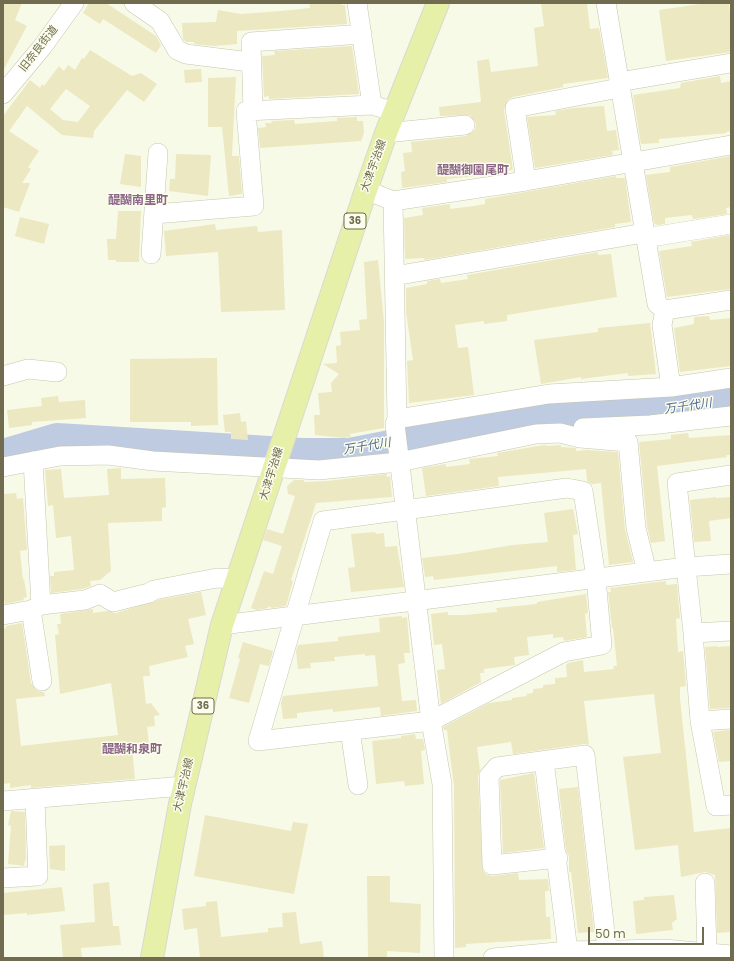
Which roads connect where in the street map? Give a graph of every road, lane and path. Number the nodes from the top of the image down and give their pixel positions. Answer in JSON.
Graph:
{"nodes":[{"id":1,"x":134,"y":3,"type":"edge"},
{"id":2,"x":357,"y":3,"type":"edge"},
{"id":3,"x":438,"y":3,"type":"edge"},
{"id":4,"x":606,"y":3,"type":"edge"},
{"id":5,"x":69,"y":4,"type":"edge"},
{"id":6,"x":362,"y":34,"type":"junction"},
{"id":7,"x":250,"y":62,"type":"junction"},
{"id":8,"x":731,"y":63,"type":"edge"},
{"id":9,"x":619,"y":85,"type":"junction"},
{"id":10,"x":3,"y":94,"type":"edge"},
{"id":11,"x":372,"y":105,"type":"junction"},
{"id":12,"x":253,"y":111,"type":"junction"},
{"id":13,"x":395,"y":112,"type":"junction"},
{"id":14,"x":465,"y":125,"type":"dead end"},
{"id":15,"x":386,"y":133,"type":"junction"},
{"id":16,"x":731,"y":145,"type":"edge"},
{"id":17,"x":158,"y":153,"type":"dead end"},
{"id":18,"x":632,"y":163,"type":"junction"},
{"id":19,"x":526,"y":181,"type":"junction"},
{"id":20,"x":366,"y":190,"type":"junction"},
{"id":21,"x":393,"y":201,"type":"junction"},
{"id":22,"x":154,"y":214,"type":"junction"},
{"id":23,"x":731,"y":224,"type":"edge"},
{"id":24,"x":645,"y":236,"type":"junction"},
{"id":25,"x":151,"y":254,"type":"dead end"},
{"id":26,"x":394,"y":276,"type":"junction"},
{"id":27,"x":731,"y":300,"type":"edge"},
{"id":28,"x":665,"y":310,"type":"junction"},
{"id":29,"x":58,"y":372,"type":"dead end"},
{"id":30,"x":3,"y":376,"type":"edge"},
{"id":31,"x":731,"y":378,"type":"edge"},
{"id":32,"x":671,"y":387,"type":"junction"},
{"id":33,"x":731,"y":416,"type":"edge"},
{"id":34,"x":396,"y":422,"type":"junction"},
{"id":35,"x":560,"y":433,"type":"junction"},
{"id":36,"x":278,"y":456,"type":"junction"},
{"id":37,"x":399,"y":457,"type":"junction"},
{"id":38,"x":33,"y":461,"type":"junction"},
{"id":39,"x":3,"y":467,"type":"edge"},
{"id":40,"x":731,"y":476,"type":"edge"},
{"id":41,"x":404,"y":510,"type":"junction"},
{"id":42,"x":731,"y":564,"type":"edge"},
{"id":43,"x":686,"y":567,"type":"junction"},
{"id":44,"x":647,"y":572,"type":"junction"},
{"id":45,"x":596,"y":578,"type":"junction"},
{"id":46,"x":238,"y":579,"type":"junction"},
{"id":47,"x":416,"y":601,"type":"junction"},
{"id":48,"x":36,"y":608,"type":"junction"},
{"id":49,"x":3,"y":616,"type":"edge"},
{"id":50,"x":296,"y":616,"type":"junction"},
{"id":51,"x":222,"y":625,"type":"junction"},
{"id":52,"x":731,"y":631,"type":"edge"},
{"id":53,"x":693,"y":633,"type":"junction"},
{"id":54,"x":42,"y":681,"type":"dead end"},
{"id":55,"x":731,"y":719,"type":"edge"},
{"id":56,"x":431,"y":721,"type":"junction"},
{"id":57,"x":700,"y":721,"type":"junction"},
{"id":58,"x":350,"y":730,"type":"junction"},
{"id":59,"x":544,"y":761,"type":"junction"},
{"id":60,"x":358,"y":785,"type":"dead end"},
{"id":61,"x":184,"y":786,"type":"junction"},
{"id":62,"x":35,"y":799,"type":"junction"},
{"id":63,"x":3,"y":801,"type":"edge"},
{"id":64,"x":731,"y":806,"type":"edge"},
{"id":65,"x":558,"y":858,"type":"junction"},
{"id":66,"x":3,"y":878,"type":"edge"},
{"id":67,"x":705,"y":883,"type":"dead end"},
{"id":68,"x":607,"y":950,"type":"junction"},
{"id":69,"x":707,"y":953,"type":"junction"},
{"id":70,"x":557,"y":954,"type":"edge"},
{"id":71,"x":731,"y":956,"type":"edge"},
{"id":72,"x":152,"y":958,"type":"edge"},
{"id":73,"x":444,"y":958,"type":"edge"},
{"id":74,"x":493,"y":958,"type":"edge"}],
"edges":[{"from":1,"to":7,"type":"street"},
{"from":2,"to":6,"type":"street"},
{"from":3,"to":13,"type":"main road","name":"大津宇治線","number":"36"},
{"from":4,"to":9,"type":"street"},
{"from":5,"to":10,"type":"street","name":"旧奈良街道"},
{"from":6,"to":7,"type":"street"},
{"from":6,"to":11,"type":"street"},
{"from":7,"to":12,"type":"street"},
{"from":8,"to":9,"type":"street"},
{"from":9,"to":18,"type":"street"},
{"from":9,"to":19,"type":"street"},
{"from":11,"to":12,"type":"street"},
{"from":11,"to":13,"type":"street"},
{"from":12,"to":22,"type":"street"},
{"from":13,"to":15,"type":"main road","name":"大津宇治線","number":"36"},
{"from":14,"to":15,"type":"street"},
{"from":15,"to":20,"type":"main road","name":"大津宇治線","number":"36"},
{"from":16,"to":18,"type":"street"},
{"from":17,"to":22,"type":"street"},
{"from":18,"to":19,"type":"street"},
{"from":18,"to":24,"type":"street"},
{"from":19,"to":21,"type":"street"},
{"from":20,"to":21,"type":"street"},
{"from":20,"to":36,"type":"main road","name":"大津宇治線","number":"36"},
{"from":21,"to":26,"type":"street"},
{"from":22,"to":25,"type":"street"},
{"from":23,"to":24,"type":"street"},
{"from":24,"to":26,"type":"street"},
{"from":24,"to":28,"type":"street"},
{"from":26,"to":34,"type":"street"},
{"from":27,"to":28,"type":"street"},
{"from":28,"to":32,"type":"street"},
{"from":29,"to":30,"type":"street"},
{"from":31,"to":32,"type":"street"},
{"from":32,"to":34,"type":"street"},
{"from":33,"to":35,"type":"street"},
{"from":34,"to":37,"type":"street"},
{"from":35,"to":37,"type":"street"},
{"from":35,"to":44,"type":"street"},
{"from":36,"to":37,"type":"street"},
{"from":36,"to":38,"type":"street"},
{"from":36,"to":46,"type":"main road","name":"大津宇治線","number":"36"},
{"from":37,"to":41,"type":"street"},
{"from":38,"to":39,"type":"street"},
{"from":38,"to":48,"type":"street"},
{"from":40,"to":43,"type":"street"},
{"from":41,"to":45,"type":"street"},
{"from":41,"to":47,"type":"street"},
{"from":41,"to":50,"type":"street"},
{"from":42,"to":43,"type":"street"},
{"from":43,"to":44,"type":"street"},
{"from":43,"to":53,"type":"street"},
{"from":44,"to":45,"type":"street"},
{"from":45,"to":47,"type":"street"},
{"from":45,"to":56,"type":"street"},
{"from":46,"to":48,"type":"street"},
{"from":46,"to":51,"type":"main road","name":"大津宇治線","number":"36"},
{"from":47,"to":50,"type":"street"},
{"from":47,"to":56,"type":"street"},
{"from":48,"to":49,"type":"street"},
{"from":48,"to":54,"type":"street"},
{"from":50,"to":51,"type":"street"},
{"from":50,"to":58,"type":"street"},
{"from":51,"to":61,"type":"main road","name":"大津宇治線","number":"36"},
{"from":52,"to":53,"type":"street"},
{"from":53,"to":57,"type":"street"},
{"from":55,"to":57,"type":"street"},
{"from":56,"to":58,"type":"street"},
{"from":56,"to":73,"type":"street"},
{"from":57,"to":64,"type":"street"},
{"from":58,"to":60,"type":"street"},
{"from":59,"to":65,"type":"street"},
{"from":59,"to":65,"type":"street"},
{"from":59,"to":68,"type":"street"},
{"from":61,"to":62,"type":"street"},
{"from":61,"to":72,"type":"main road","name":"大津宇治線","number":"36"},
{"from":62,"to":63,"type":"street"},
{"from":62,"to":66,"type":"street"},
{"from":65,"to":70,"type":"street"},
{"from":67,"to":69,"type":"street"},
{"from":68,"to":69,"type":"street"},
{"from":68,"to":70,"type":"street"},
{"from":69,"to":71,"type":"street"},
{"from":70,"to":74,"type":"street"}]}
